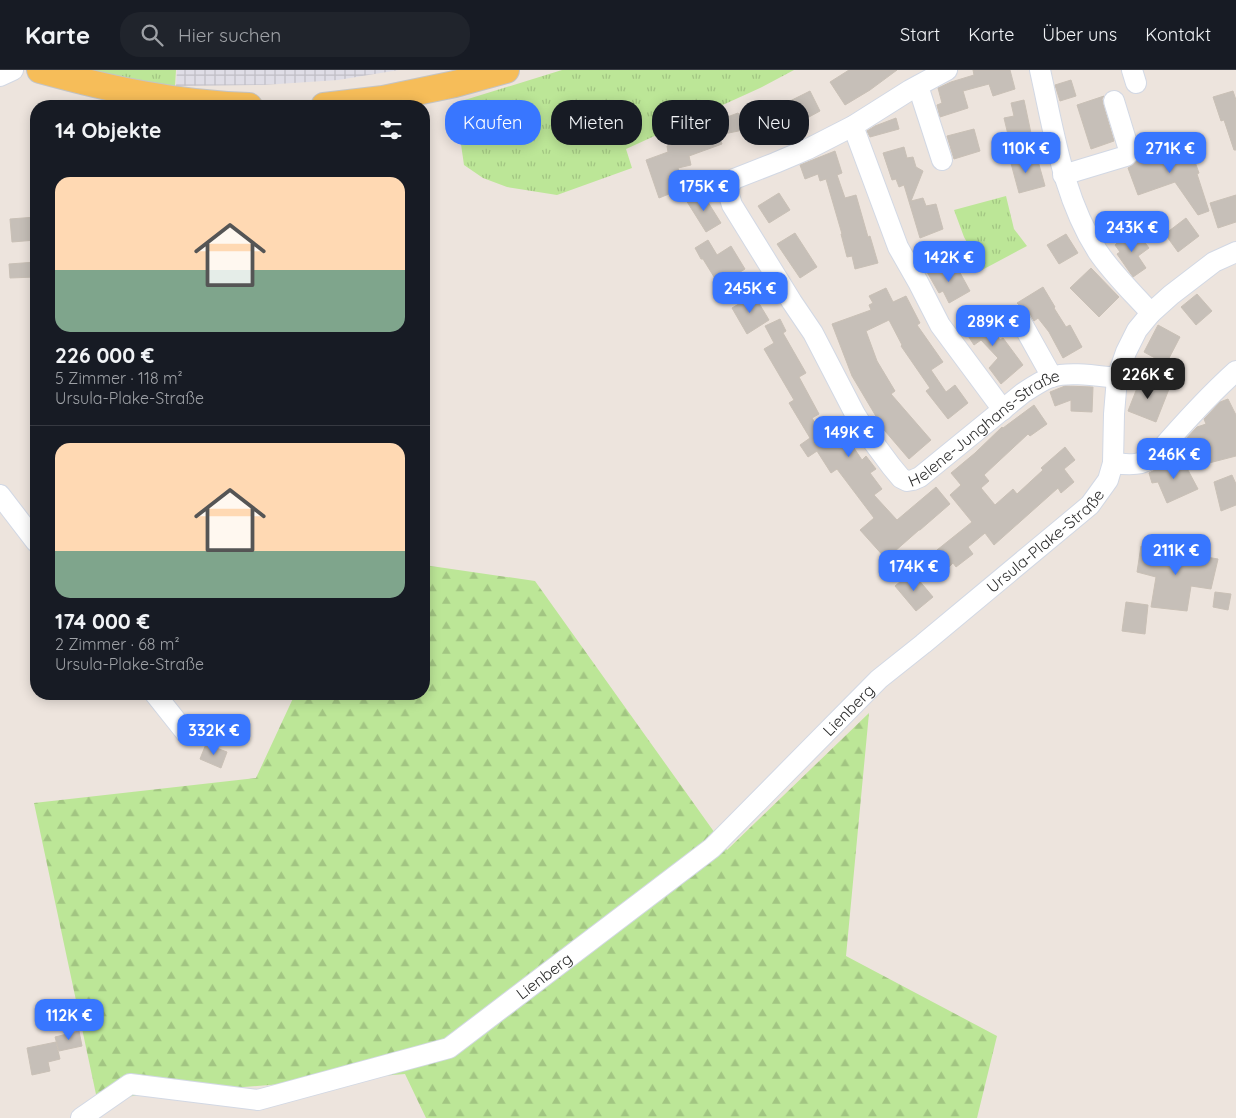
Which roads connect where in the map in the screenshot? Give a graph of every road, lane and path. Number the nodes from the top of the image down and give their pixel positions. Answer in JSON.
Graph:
{"nodes":[{"id":1,"x":13,"y":70,"type":"edge"},
{"id":2,"x":40,"y":70,"type":"edge"},
{"id":3,"x":506,"y":70,"type":"edge"},
{"id":4,"x":947,"y":70,"type":"edge"},
{"id":5,"x":1040,"y":70,"type":"edge"},
{"id":6,"x":0,"y":76,"type":"edge"},
{"id":7,"x":918,"y":86,"type":"junction"},
{"id":8,"x":177,"y":100,"type":"edge"},
{"id":9,"x":369,"y":100,"type":"edge"},
{"id":10,"x":1114,"y":101,"type":"dead end"},
{"id":11,"x":853,"y":126,"type":"junction"},
{"id":12,"x":942,"y":160,"type":"dead end"},
{"id":13,"x":1064,"y":175,"type":"junction"},
{"id":14,"x":1236,"y":252,"type":"edge"},
{"id":15,"x":1151,"y":313,"type":"junction"},
{"id":16,"x":1019,"y":318,"type":"dead end"},
{"id":17,"x":1236,"y":371,"type":"edge"},
{"id":18,"x":1052,"y":377,"type":"junction"},
{"id":19,"x":1117,"y":378,"type":"junction"},
{"id":20,"x":1003,"y":410,"type":"junction"},
{"id":21,"x":1113,"y":463,"type":"junction"},
{"id":22,"x":0,"y":495,"type":"edge"},
{"id":23,"x":30,"y":534,"type":"edge"},
{"id":24,"x":923,"y":644,"type":"joint"},
{"id":25,"x":160,"y":700,"type":"edge"},
{"id":26,"x":186,"y":733,"type":"dead end"},
{"id":27,"x":82,"y":1118,"type":"edge"}],
"edges":[{"from":1,"to":6,"type":"street"},
{"from":2,"to":8,"type":"main road"},
{"from":3,"to":9,"type":"main road"},
{"from":4,"to":7,"type":"street","name":"Helene-Junghans-Straße"},
{"from":5,"to":13,"type":"street"},
{"from":7,"to":11,"type":"street","name":"Helene-Junghans-Straße"},
{"from":7,"to":12,"type":"street"},
{"from":10,"to":13,"type":"street"},
{"from":11,"to":20,"type":"street"},
{"from":11,"to":20,"type":"street","name":"Helene-Junghans-Straße"},
{"from":13,"to":15,"type":"street"},
{"from":14,"to":15,"type":"street","name":"Ursula-Plake-Straße"},
{"from":15,"to":19,"type":"street","name":"Ursula-Plake-Straße"},
{"from":16,"to":18,"type":"street"},
{"from":17,"to":21,"type":"street"},
{"from":18,"to":19,"type":"street","name":"Helene-Junghans-Straße"},
{"from":18,"to":20,"type":"street","name":"Helene-Junghans-Straße"},
{"from":19,"to":21,"type":"street","name":"Ursula-Plake-Straße"},
{"from":21,"to":24,"type":"street","name":"Ursula-Plake-Straße"},
{"from":22,"to":23,"type":"street"},
{"from":24,"to":27,"type":"street","name":"Lienberg"},
{"from":25,"to":26,"type":"street"}]}
